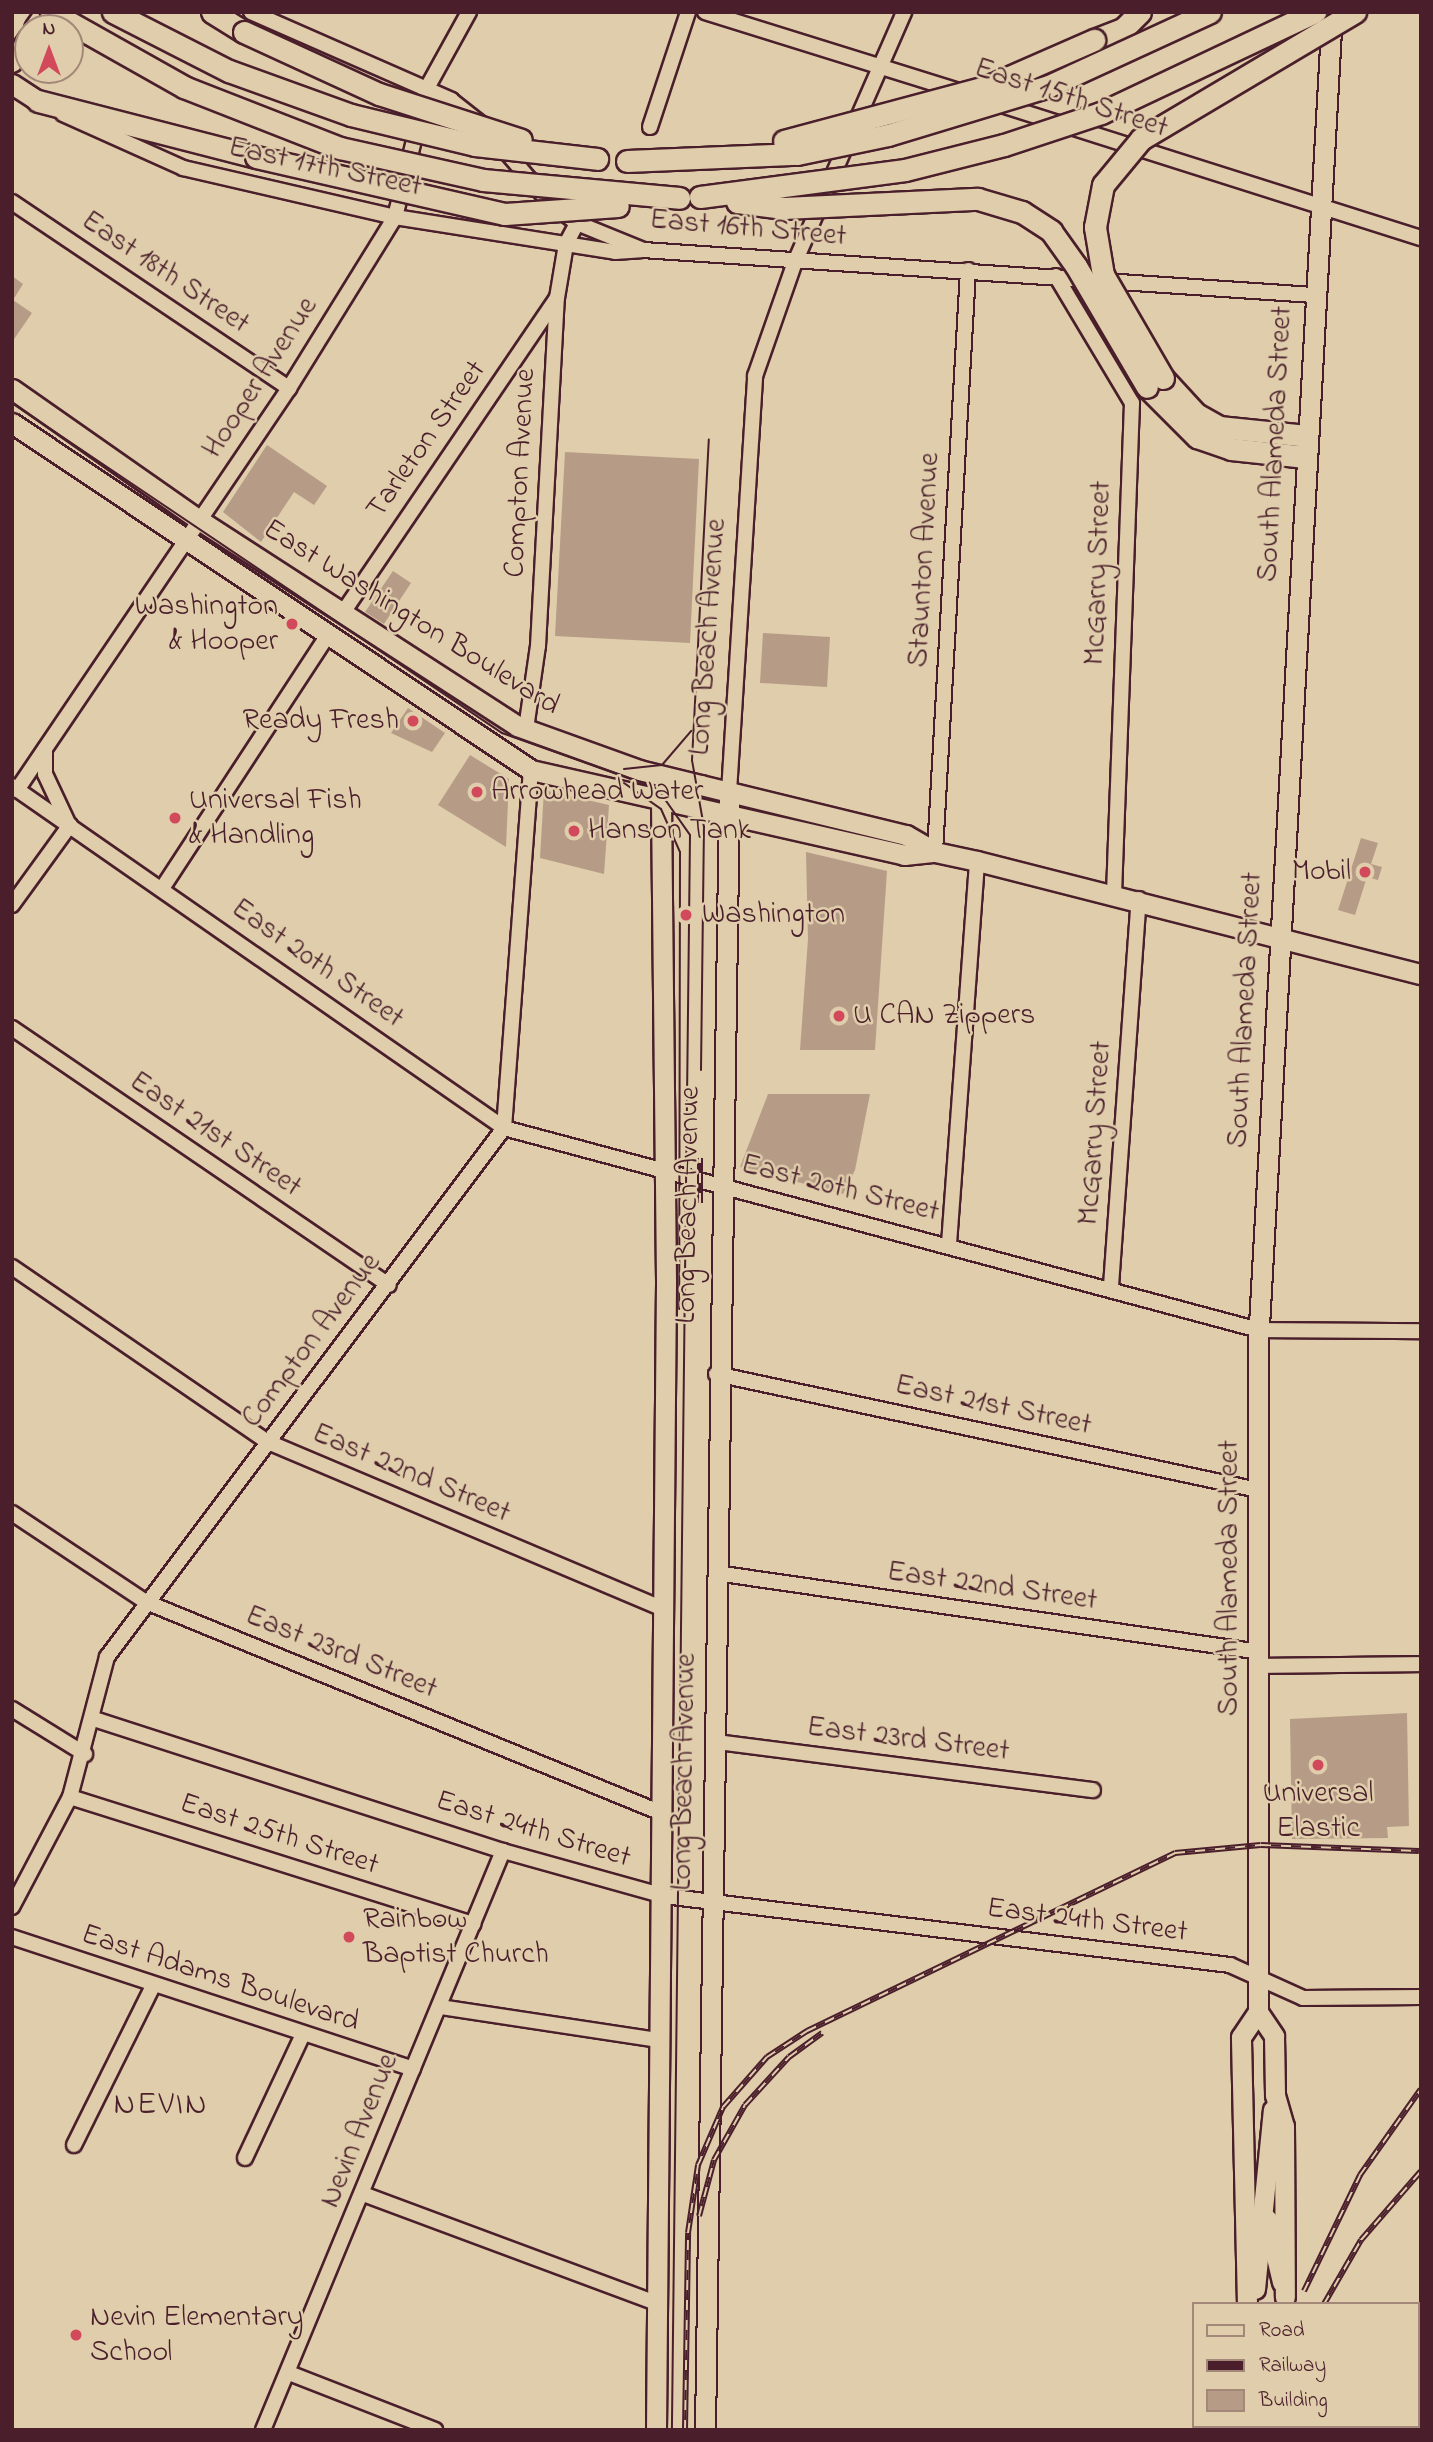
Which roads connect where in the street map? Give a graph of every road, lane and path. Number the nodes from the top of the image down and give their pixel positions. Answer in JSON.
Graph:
{"nodes":[{"id":1,"x":51,"y":12,"type":"edge"},
{"id":2,"x":113,"y":12,"type":"edge"},
{"id":3,"x":212,"y":12,"type":"edge"},
{"id":4,"x":469,"y":12,"type":"edge"},
{"id":5,"x":688,"y":12,"type":"edge"},
{"id":6,"x":705,"y":12,"type":"edge"},
{"id":7,"x":904,"y":12,"type":"edge"},
{"id":8,"x":1140,"y":12,"type":"edge"},
{"id":9,"x":1210,"y":12,"type":"edge"},
{"id":10,"x":1315,"y":12,"type":"edge"},
{"id":11,"x":1332,"y":12,"type":"edge"},
{"id":12,"x":1355,"y":12,"type":"edge"},
{"id":13,"x":247,"y":22,"type":"edge"},
{"id":14,"x":883,"y":67,"type":"junction"},
{"id":15,"x":12,"y":84,"type":"edge"},
{"id":16,"x":427,"y":88,"type":"junction"},
{"id":17,"x":38,"y":101,"type":"junction"},
{"id":18,"x":650,"y":127,"type":"dead end"},
{"id":19,"x":597,"y":159,"type":"junction"},
{"id":20,"x":627,"y":161,"type":"junction"},
{"id":21,"x":689,"y":197,"type":"junction"},
{"id":22,"x":12,"y":202,"type":"edge"},
{"id":23,"x":1321,"y":206,"type":"junction"},
{"id":24,"x":395,"y":217,"type":"junction"},
{"id":25,"x":577,"y":223,"type":"junction"},
{"id":26,"x":1421,"y":238,"type":"edge"},
{"id":27,"x":566,"y":244,"type":"junction"},
{"id":28,"x":643,"y":250,"type":"junction"},
{"id":29,"x":795,"y":262,"type":"junction"},
{"id":30,"x":968,"y":270,"type":"junction"},
{"id":31,"x":1056,"y":276,"type":"junction"},
{"id":32,"x":1314,"y":295,"type":"junction"},
{"id":33,"x":557,"y":298,"type":"junction"},
{"id":34,"x":1155,"y":383,"type":"junction"},
{"id":35,"x":289,"y":388,"type":"junction"},
{"id":36,"x":12,"y":389,"type":"edge"},
{"id":37,"x":12,"y":423,"type":"edge"},
{"id":38,"x":1307,"y":446,"type":"junction"},
{"id":39,"x":199,"y":520,"type":"junction"},
{"id":40,"x":186,"y":541,"type":"junction"},
{"id":41,"x":342,"y":614,"type":"junction"},
{"id":42,"x":326,"y":638,"type":"junction"},
{"id":43,"x":526,"y":729,"type":"junction"},
{"id":44,"x":45,"y":747,"type":"junction"},
{"id":45,"x":531,"y":770,"type":"junction"},
{"id":46,"x":701,"y":785,"type":"junction"},
{"id":47,"x":15,"y":788,"type":"edge"},
{"id":48,"x":729,"y":792,"type":"junction"},
{"id":49,"x":661,"y":813,"type":"junction"},
{"id":50,"x":726,"y":819,"type":"junction"},
{"id":51,"x":70,"y":825,"type":"junction"},
{"id":52,"x":935,"y":852,"type":"junction"},
{"id":53,"x":977,"y":861,"type":"junction"},
{"id":54,"x":163,"y":887,"type":"junction"},
{"id":55,"x":1114,"y":893,"type":"junction"},
{"id":56,"x":1139,"y":899,"type":"junction"},
{"id":57,"x":12,"y":905,"type":"edge"},
{"id":58,"x":1281,"y":934,"type":"junction"},
{"id":59,"x":1421,"y":974,"type":"edge"},
{"id":60,"x":12,"y":1028,"type":"edge"},
{"id":61,"x":504,"y":1128,"type":"junction"},
{"id":62,"x":665,"y":1171,"type":"junction"},
{"id":63,"x":719,"y":1185,"type":"junction"},
{"id":64,"x":949,"y":1244,"type":"junction"},
{"id":65,"x":12,"y":1267,"type":"edge"},
{"id":66,"x":388,"y":1285,"type":"junction"},
{"id":67,"x":1111,"y":1286,"type":"junction"},
{"id":68,"x":1259,"y":1330,"type":"junction"},
{"id":69,"x":1421,"y":1331,"type":"edge"},
{"id":70,"x":716,"y":1374,"type":"junction"},
{"id":71,"x":268,"y":1442,"type":"junction"},
{"id":72,"x":1258,"y":1490,"type":"junction"},
{"id":73,"x":12,"y":1513,"type":"edge"},
{"id":74,"x":716,"y":1573,"type":"junction"},
{"id":75,"x":146,"y":1602,"type":"junction"},
{"id":76,"x":664,"y":1609,"type":"junction"},
{"id":77,"x":1260,"y":1659,"type":"junction"},
{"id":78,"x":1421,"y":1664,"type":"edge"},
{"id":79,"x":12,"y":1709,"type":"edge"},
{"id":80,"x":94,"y":1719,"type":"junction"},
{"id":81,"x":717,"y":1742,"type":"junction"},
{"id":82,"x":85,"y":1754,"type":"junction"},
{"id":83,"x":1093,"y":1790,"type":"dead end"},
{"id":84,"x":70,"y":1797,"type":"junction"},
{"id":85,"x":664,"y":1814,"type":"junction"},
{"id":86,"x":503,"y":1851,"type":"junction"},
{"id":87,"x":664,"y":1896,"type":"junction"},
{"id":88,"x":714,"y":1902,"type":"junction"},
{"id":89,"x":12,"y":1908,"type":"edge"},
{"id":90,"x":473,"y":1924,"type":"junction"},
{"id":91,"x":12,"y":1937,"type":"edge"},
{"id":92,"x":1258,"y":1979,"type":"junction"},
{"id":93,"x":153,"y":1986,"type":"junction"},
{"id":94,"x":1421,"y":1997,"type":"edge"},
{"id":95,"x":440,"y":2007,"type":"junction"},
{"id":96,"x":1258,"y":2011,"type":"junction"},
{"id":97,"x":303,"y":2034,"type":"junction"},
{"id":98,"x":659,"y":2040,"type":"junction"},
{"id":99,"x":413,"y":2069,"type":"junction"},
{"id":100,"x":1275,"y":2095,"type":"junction"},
{"id":101,"x":1241,"y":2118,"type":"junction"},
{"id":102,"x":74,"y":2146,"type":"dead end"},
{"id":103,"x":245,"y":2158,"type":"dead end"},
{"id":104,"x":363,"y":2194,"type":"junction"},
{"id":105,"x":1264,"y":2206,"type":"junction"},
{"id":106,"x":1285,"y":2300,"type":"edge"},
{"id":107,"x":654,"y":2302,"type":"junction"},
{"id":108,"x":1247,"y":2302,"type":"edge"},
{"id":109,"x":1253,"y":2302,"type":"edge"},
{"id":110,"x":289,"y":2373,"type":"junction"},
{"id":111,"x":263,"y":2430,"type":"edge"},
{"id":112,"x":435,"y":2430,"type":"edge"},
{"id":113,"x":656,"y":2430,"type":"edge"},
{"id":114,"x":705,"y":2430,"type":"edge"}],
"edges":[{"from":1,"to":21,"type":"highway","bridge":true},
{"from":2,"to":19,"type":"highway","bridge":true},
{"from":3,"to":13,"type":"highway"},
{"from":4,"to":16,"type":"street","name":"Hooper Avenue"},
{"from":5,"to":18,"type":"street"},
{"from":6,"to":14,"type":"street","name":"East 15th Street"},
{"from":7,"to":14,"type":"street","name":"Long Beach Avenue"},
{"from":8,"to":20,"type":"highway","bridge":true},
{"from":9,"to":20,"type":"highway","bridge":true},
{"from":10,"to":21,"type":"highway","bridge":true},
{"from":11,"to":23,"type":"main road","name":"South Alameda Street"},
{"from":12,"to":34,"type":"highway","bridge":true},
{"from":13,"to":16,"type":"street","name":"East 16th Street"},
{"from":13,"to":19,"type":"highway","bridge":true},
{"from":14,"to":23,"type":"street","name":"East 15th Street"},
{"from":14,"to":29,"type":"street","name":"Long Beach Avenue"},
{"from":15,"to":17,"type":"main road","name":"East 17th Street"},
{"from":16,"to":24,"type":"street","name":"Hooper Avenue"},
{"from":16,"to":25,"type":"street","name":"East 16th Street"},
{"from":17,"to":21,"type":"highway","bridge":true},
{"from":17,"to":24,"type":"street","name":"East 17th Street"},
{"from":19,"to":20,"type":"highway"},
{"from":21,"to":34,"type":"highway","bridge":true},
{"from":22,"to":35,"type":"street","name":"East 18th Street"},
{"from":23,"to":26,"type":"street","name":"East 15th Street"},
{"from":23,"to":32,"type":"main road","name":"South Alameda Street"},
{"from":24,"to":27,"type":"street","name":"East 17th Street"},
{"from":24,"to":35,"type":"street","name":"Hooper Avenue"},
{"from":25,"to":27,"type":"street","name":"Compton Avenue"},
{"from":25,"to":28,"type":"street","name":"East 16th Street"},
{"from":27,"to":28,"type":"street","name":"East 17th Street"},
{"from":27,"to":33,"type":"street","name":"Compton Avenue"},
{"from":28,"to":29,"type":"street","name":"East 16th Street"},
{"from":29,"to":30,"type":"street","name":"East 16th Street"},
{"from":29,"to":48,"type":"street","name":"Long Beach Avenue"},
{"from":30,"to":31,"type":"street","name":"East 16th Street"},
{"from":30,"to":52,"type":"street","name":"Staunton Avenue"},
{"from":31,"to":32,"type":"street","name":"East 16th Street"},
{"from":31,"to":55,"type":"street","name":"McGarry Street"},
{"from":32,"to":38,"type":"main road","name":"South Alameda Street"},
{"from":33,"to":41,"type":"street","name":"Tarleton Street"},
{"from":33,"to":43,"type":"street","name":"Compton Avenue"},
{"from":34,"to":38,"type":"highway"},
{"from":35,"to":39,"type":"street","name":"Hooper Avenue"},
{"from":36,"to":39,"type":"main road","name":"East Washington Boulevard"},
{"from":37,"to":40,"type":"main road","name":"East Washington Boulevard"},
{"from":38,"to":58,"type":"main road","name":"South Alameda Street"},
{"from":39,"to":40,"type":"street","name":"Hooper Avenue"},
{"from":39,"to":41,"type":"main road","name":"East Washington Boulevard"},
{"from":40,"to":42,"type":"main road","name":"East Washington Boulevard"},
{"from":40,"to":44,"type":"street","name":"Hooper Avenue"},
{"from":41,"to":43,"type":"main road","name":"East Washington Boulevard"},
{"from":42,"to":45,"type":"main road","name":"East Washington Boulevard"},
{"from":42,"to":54,"type":"street"},
{"from":43,"to":46,"type":"main road","name":"East Washington Boulevard"},
{"from":44,"to":47,"type":"street","name":"Hooper Avenue"},
{"from":44,"to":51,"type":"street"},
{"from":45,"to":49,"type":"main road","name":"East Washington Boulevard"},
{"from":45,"to":61,"type":"street"},
{"from":46,"to":48,"type":"main road","name":"East Washington Boulevard"},
{"from":46,"to":49,"type":"main road"},
{"from":47,"to":51,"type":"street","name":"East 20th Street"},
{"from":48,"to":50,"type":"main road","name":"Long Beach Avenue"},
{"from":48,"to":52,"type":"main road","name":"East Washington Boulevard"},
{"from":49,"to":50,"type":"main road","name":"East Washington Boulevard"},
{"from":49,"to":62,"type":"main road","name":"Long Beach Avenue"},
{"from":50,"to":52,"type":"main road","name":"East Washington Boulevard"},
{"from":50,"to":63,"type":"main road","name":"Long Beach Avenue"},
{"from":51,"to":54,"type":"street","name":"East 20th Street"},
{"from":51,"to":57,"type":"street"},
{"from":52,"to":53,"type":"main road","name":"East Washington Boulevard"},
{"from":53,"to":55,"type":"main road","name":"East Washington Boulevard"},
{"from":53,"to":64,"type":"street"},
{"from":54,"to":61,"type":"street","name":"East 20th Street"},
{"from":55,"to":56,"type":"main road","name":"East Washington Boulevard"},
{"from":56,"to":58,"type":"main road","name":"East Washington Boulevard"},
{"from":56,"to":67,"type":"street","name":"McGarry Street"},
{"from":58,"to":59,"type":"main road","name":"East Washington Boulevard"},
{"from":58,"to":68,"type":"main road","name":"South Alameda Street"},
{"from":60,"to":66,"type":"street","name":"East 21st Street"},
{"from":61,"to":62,"type":"street","name":"East 20th Street"},
{"from":61,"to":66,"type":"street","name":"Compton Avenue"},
{"from":62,"to":63,"type":"street","name":"East 20th Street"},
{"from":62,"to":76,"type":"main road","name":"Long Beach Avenue"},
{"from":63,"to":64,"type":"street","name":"East 20th Street"},
{"from":63,"to":70,"type":"main road","name":"Long Beach Avenue"},
{"from":64,"to":67,"type":"street","name":"East 20th Street"},
{"from":65,"to":71,"type":"street","name":"East 22nd Street"},
{"from":66,"to":71,"type":"street","name":"Compton Avenue"},
{"from":67,"to":68,"type":"street","name":"East 20th Street"},
{"from":68,"to":69,"type":"street","name":"East 20th Street"},
{"from":68,"to":72,"type":"main road","name":"South Alameda Street"},
{"from":70,"to":72,"type":"street","name":"East 21st Street"},
{"from":70,"to":74,"type":"main road","name":"Long Beach Avenue"},
{"from":71,"to":75,"type":"street","name":"Compton Avenue"},
{"from":71,"to":76,"type":"street","name":"East 22nd Street"},
{"from":72,"to":77,"type":"main road","name":"South Alameda Street"},
{"from":73,"to":75,"type":"street","name":"East 23rd Street"},
{"from":74,"to":77,"type":"street","name":"East 22nd Street"},
{"from":74,"to":81,"type":"main road","name":"Long Beach Avenue"},
{"from":75,"to":80,"type":"street","name":"Compton Avenue"},
{"from":75,"to":85,"type":"street","name":"East 23rd Street"},
{"from":76,"to":85,"type":"main road","name":"Long Beach Avenue"},
{"from":77,"to":78,"type":"street","name":"East 22nd Street"},
{"from":77,"to":92,"type":"main road","name":"South Alameda Street"},
{"from":79,"to":82,"type":"street"},
{"from":80,"to":82,"type":"street","name":"Compton Avenue"},
{"from":80,"to":86,"type":"street","name":"East 24th Street"},
{"from":81,"to":83,"type":"street","name":"East 23rd Street"},
{"from":81,"to":88,"type":"main road","name":"Long Beach Avenue"},
{"from":82,"to":84,"type":"street","name":"Compton Avenue"},
{"from":84,"to":89,"type":"street","name":"Compton Avenue"},
{"from":84,"to":90,"type":"street","name":"East 25th Street"},
{"from":85,"to":87,"type":"main road","name":"Long Beach Avenue"},
{"from":86,"to":87,"type":"street","name":"East 24th Street"},
{"from":86,"to":90,"type":"street","name":"Nevin Avenue"},
{"from":87,"to":88,"type":"street","name":"East 24th Street"},
{"from":87,"to":98,"type":"main road","name":"Long Beach Avenue"},
{"from":88,"to":92,"type":"street","name":"East 24th Street"},
{"from":88,"to":114,"type":"main road","name":"Long Beach Avenue"},
{"from":90,"to":95,"type":"street","name":"Nevin Avenue"},
{"from":91,"to":93,"type":"street","name":"East Adams Boulevard"},
{"from":92,"to":94,"type":"street"},
{"from":92,"to":96,"type":"main road","name":"South Alameda Street"},
{"from":93,"to":97,"type":"street","name":"East Adams Boulevard"},
{"from":93,"to":102,"type":"street"},
{"from":95,"to":98,"type":"street"},
{"from":95,"to":99,"type":"street","name":"Nevin Avenue"},
{"from":96,"to":100,"type":"main road","name":"South Alameda Street"},
{"from":96,"to":101,"type":"main road","name":"South Alameda Street"},
{"from":97,"to":99,"type":"street","name":"East Adams Boulevard"},
{"from":97,"to":103,"type":"street"},
{"from":98,"to":107,"type":"main road","name":"Long Beach Avenue"},
{"from":99,"to":104,"type":"street","name":"Nevin Avenue"},
{"from":100,"to":105,"type":"main road"},
{"from":100,"to":106,"type":"main road","name":"South Alameda Street"},
{"from":101,"to":105,"type":"main road"},
{"from":101,"to":108,"type":"main road","name":"South Alameda Street"},
{"from":104,"to":107,"type":"street"},
{"from":104,"to":110,"type":"street","name":"Nevin Avenue"},
{"from":105,"to":106,"type":"main road"},
{"from":105,"to":109,"type":"main road"},
{"from":107,"to":113,"type":"main road","name":"Long Beach Avenue"},
{"from":110,"to":111,"type":"street","name":"Nevin Avenue"},
{"from":110,"to":112,"type":"street"}]}
